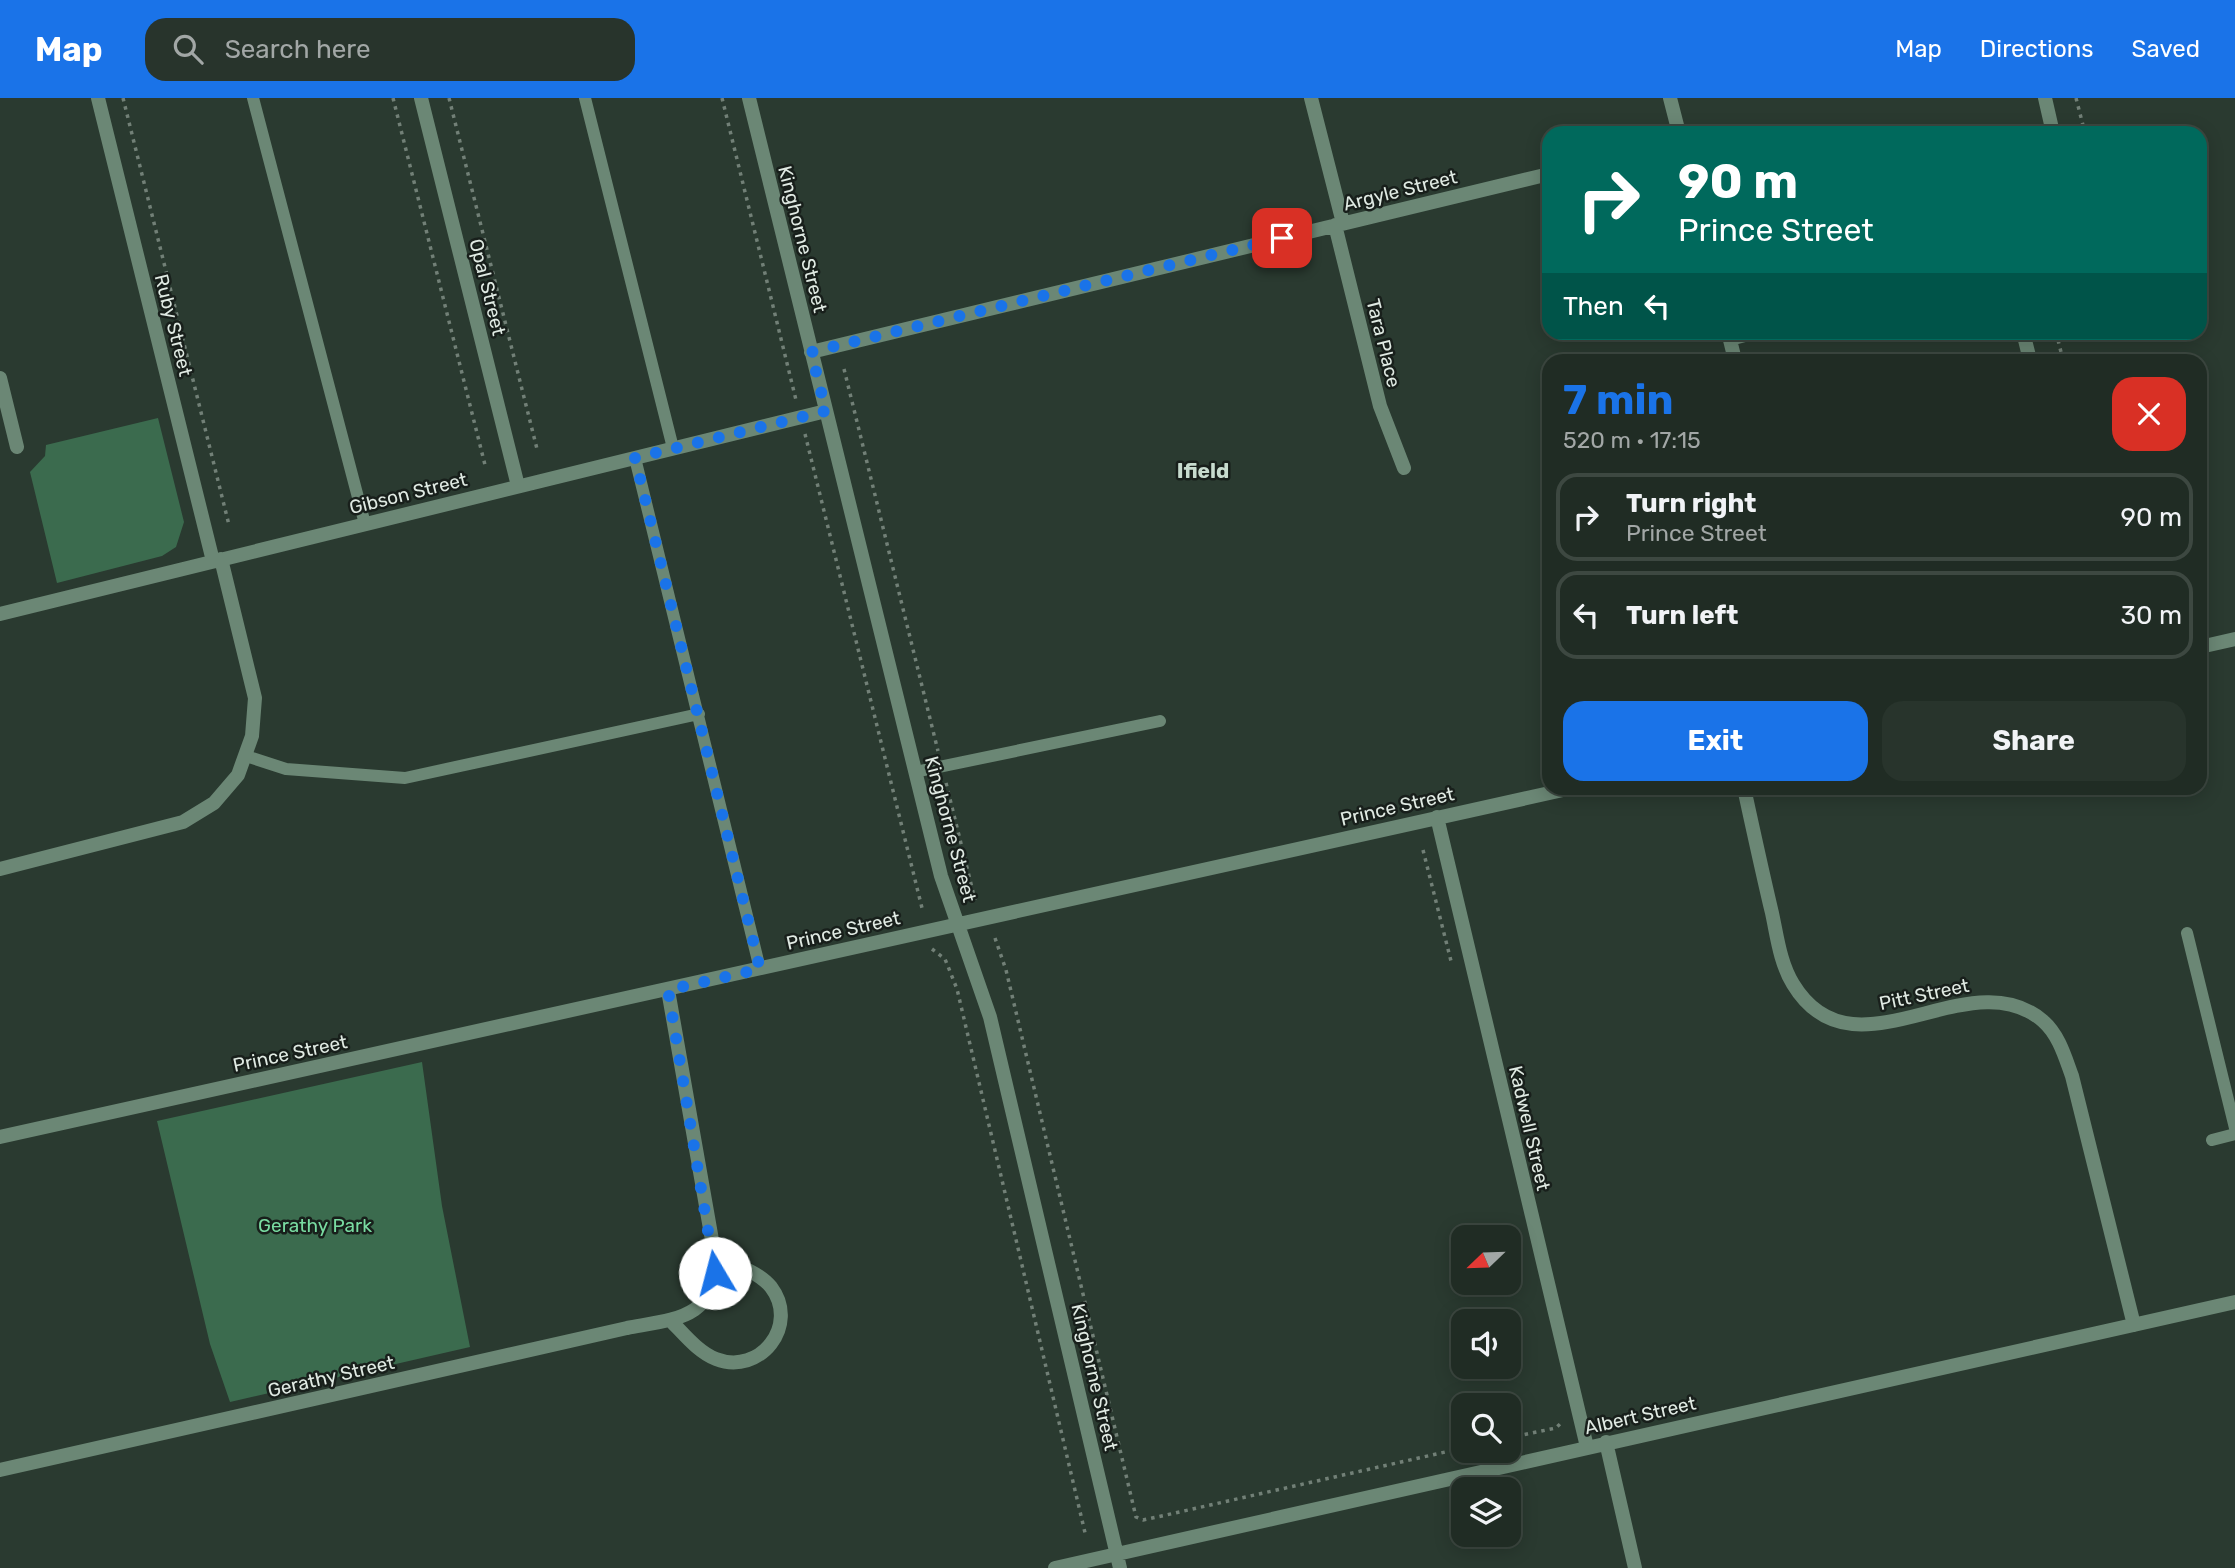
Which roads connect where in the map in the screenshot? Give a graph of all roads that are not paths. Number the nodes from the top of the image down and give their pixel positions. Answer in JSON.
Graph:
{"nodes":[{"id":1,"x":98,"y":98,"type":"edge"},
{"id":2,"x":253,"y":98,"type":"edge"},
{"id":3,"x":421,"y":98,"type":"edge"},
{"id":4,"x":585,"y":98,"type":"edge"},
{"id":5,"x":749,"y":98,"type":"edge"},
{"id":6,"x":1311,"y":98,"type":"edge"},
{"id":7,"x":1670,"y":98,"type":"edge"},
{"id":8,"x":2045,"y":98,"type":"edge"},
{"id":9,"x":1677,"y":126,"type":"edge"},
{"id":10,"x":2051,"y":126,"type":"edge"},
{"id":11,"x":1542,"y":176,"type":"edge"},
{"id":12,"x":1339,"y":224,"type":"junction"},
{"id":13,"x":811,"y":352,"type":"junction"},
{"id":14,"x":0,"y":378,"type":"edge"},
{"id":15,"x":826,"y":411,"type":"junction"},
{"id":16,"x":17,"y":447,"type":"dead end"},
{"id":17,"x":673,"y":448,"type":"junction"},
{"id":18,"x":635,"y":458,"type":"junction"},
{"id":19,"x":1404,"y":468,"type":"dead end"},
{"id":20,"x":518,"y":486,"type":"junction"},
{"id":21,"x":365,"y":524,"type":"junction"},
{"id":22,"x":217,"y":560,"type":"junction"},
{"id":23,"x":0,"y":614,"type":"edge"},
{"id":24,"x":2235,"y":639,"type":"edge"},
{"id":25,"x":2207,"y":645,"type":"edge"},
{"id":26,"x":699,"y":714,"type":"junction"},
{"id":27,"x":1160,"y":721,"type":"dead end"},
{"id":28,"x":246,"y":756,"type":"junction"},
{"id":29,"x":915,"y":772,"type":"junction"},
{"id":30,"x":1542,"y":794,"type":"edge"},
{"id":31,"x":1746,"y":795,"type":"edge"},
{"id":32,"x":1437,"y":817,"type":"junction"},
{"id":33,"x":0,"y":869,"type":"edge"},
{"id":34,"x":956,"y":924,"type":"junction"},
{"id":35,"x":2187,"y":933,"type":"dead end"},
{"id":36,"x":760,"y":969,"type":"junction"},
{"id":37,"x":668,"y":990,"type":"junction"},
{"id":38,"x":2235,"y":1128,"type":"edge"},
{"id":39,"x":2235,"y":1134,"type":"edge"},
{"id":40,"x":0,"y":1137,"type":"edge"},
{"id":41,"x":2212,"y":1140,"type":"dead end"},
{"id":42,"x":715,"y":1257,"type":"junction"},
{"id":43,"x":2235,"y":1302,"type":"edge"},
{"id":44,"x":671,"y":1321,"type":"junction"},
{"id":45,"x":2134,"y":1325,"type":"junction"},
{"id":46,"x":1606,"y":1442,"type":"junction"},
{"id":47,"x":1587,"y":1447,"type":"junction"},
{"id":48,"x":0,"y":1470,"type":"edge"},
{"id":49,"x":1119,"y":1561,"type":"edge"},
{"id":50,"x":1055,"y":1568,"type":"edge"},
{"id":51,"x":1635,"y":1568,"type":"edge"}],
"edges":[{"from":1,"to":22,"type":"street","name":"Ruby Street"},
{"from":2,"to":21,"type":"lane"},
{"from":3,"to":20,"type":"street","name":"Opal Street"},
{"from":4,"to":17,"type":"lane"},
{"from":5,"to":13,"type":"street","name":"Kinghorne Street"},
{"from":6,"to":12,"type":"street","name":"Tara Place"},
{"from":7,"to":9,"type":"street"},
{"from":8,"to":10,"type":"street"},
{"from":11,"to":12,"type":"street","name":"Argyle Street"},
{"from":12,"to":13,"type":"street","name":"Argyle Street"},
{"from":12,"to":19,"type":"street","name":"Tara Place"},
{"from":13,"to":15,"type":"street","name":"Kinghorne Street"},
{"from":14,"to":16,"type":"street"},
{"from":15,"to":17,"type":"street","name":"Gibson Street"},
{"from":15,"to":29,"type":"street","name":"Kinghorne Street"},
{"from":17,"to":18,"type":"street","name":"Gibson Street"},
{"from":18,"to":20,"type":"street","name":"Gibson Street"},
{"from":18,"to":26,"type":"lane"},
{"from":20,"to":21,"type":"street","name":"Gibson Street"},
{"from":21,"to":22,"type":"street","name":"Gibson Street"},
{"from":22,"to":23,"type":"street","name":"Gibson Street"},
{"from":22,"to":28,"type":"street","name":"Ruby Street"},
{"from":24,"to":25,"type":"street"},
{"from":26,"to":28,"type":"lane"},
{"from":26,"to":36,"type":"lane"},
{"from":27,"to":29,"type":"lane"},
{"from":28,"to":33,"type":"street","name":"Ruby Street"},
{"from":29,"to":34,"type":"street","name":"Kinghorne Street"},
{"from":30,"to":32,"type":"street","name":"Prince Street"},
{"from":31,"to":45,"type":"street","name":"Pitt Street"},
{"from":32,"to":34,"type":"street","name":"Prince Street"},
{"from":32,"to":47,"type":"street","name":"Kadwell Street"},
{"from":34,"to":36,"type":"street","name":"Prince Street"},
{"from":34,"to":49,"type":"street","name":"Kinghorne Street"},
{"from":35,"to":38,"type":"lane"},
{"from":36,"to":37,"type":"street","name":"Prince Street"},
{"from":37,"to":40,"type":"street","name":"Prince Street"},
{"from":37,"to":42,"type":"street","name":"Gerathy Street"},
{"from":39,"to":41,"type":"lane"},
{"from":42,"to":44,"type":"street","name":"Gerathy Street"},
{"from":42,"to":44,"type":"street"},
{"from":43,"to":45,"type":"street","name":"Albert Street"},
{"from":44,"to":48,"type":"street","name":"Gerathy Street"},
{"from":45,"to":46,"type":"street","name":"Albert Street"},
{"from":46,"to":47,"type":"street","name":"Albert Street"},
{"from":46,"to":51,"type":"street"},
{"from":47,"to":49,"type":"street","name":"Albert Street"},
{"from":49,"to":50,"type":"street","name":"Albert Street"}]}
